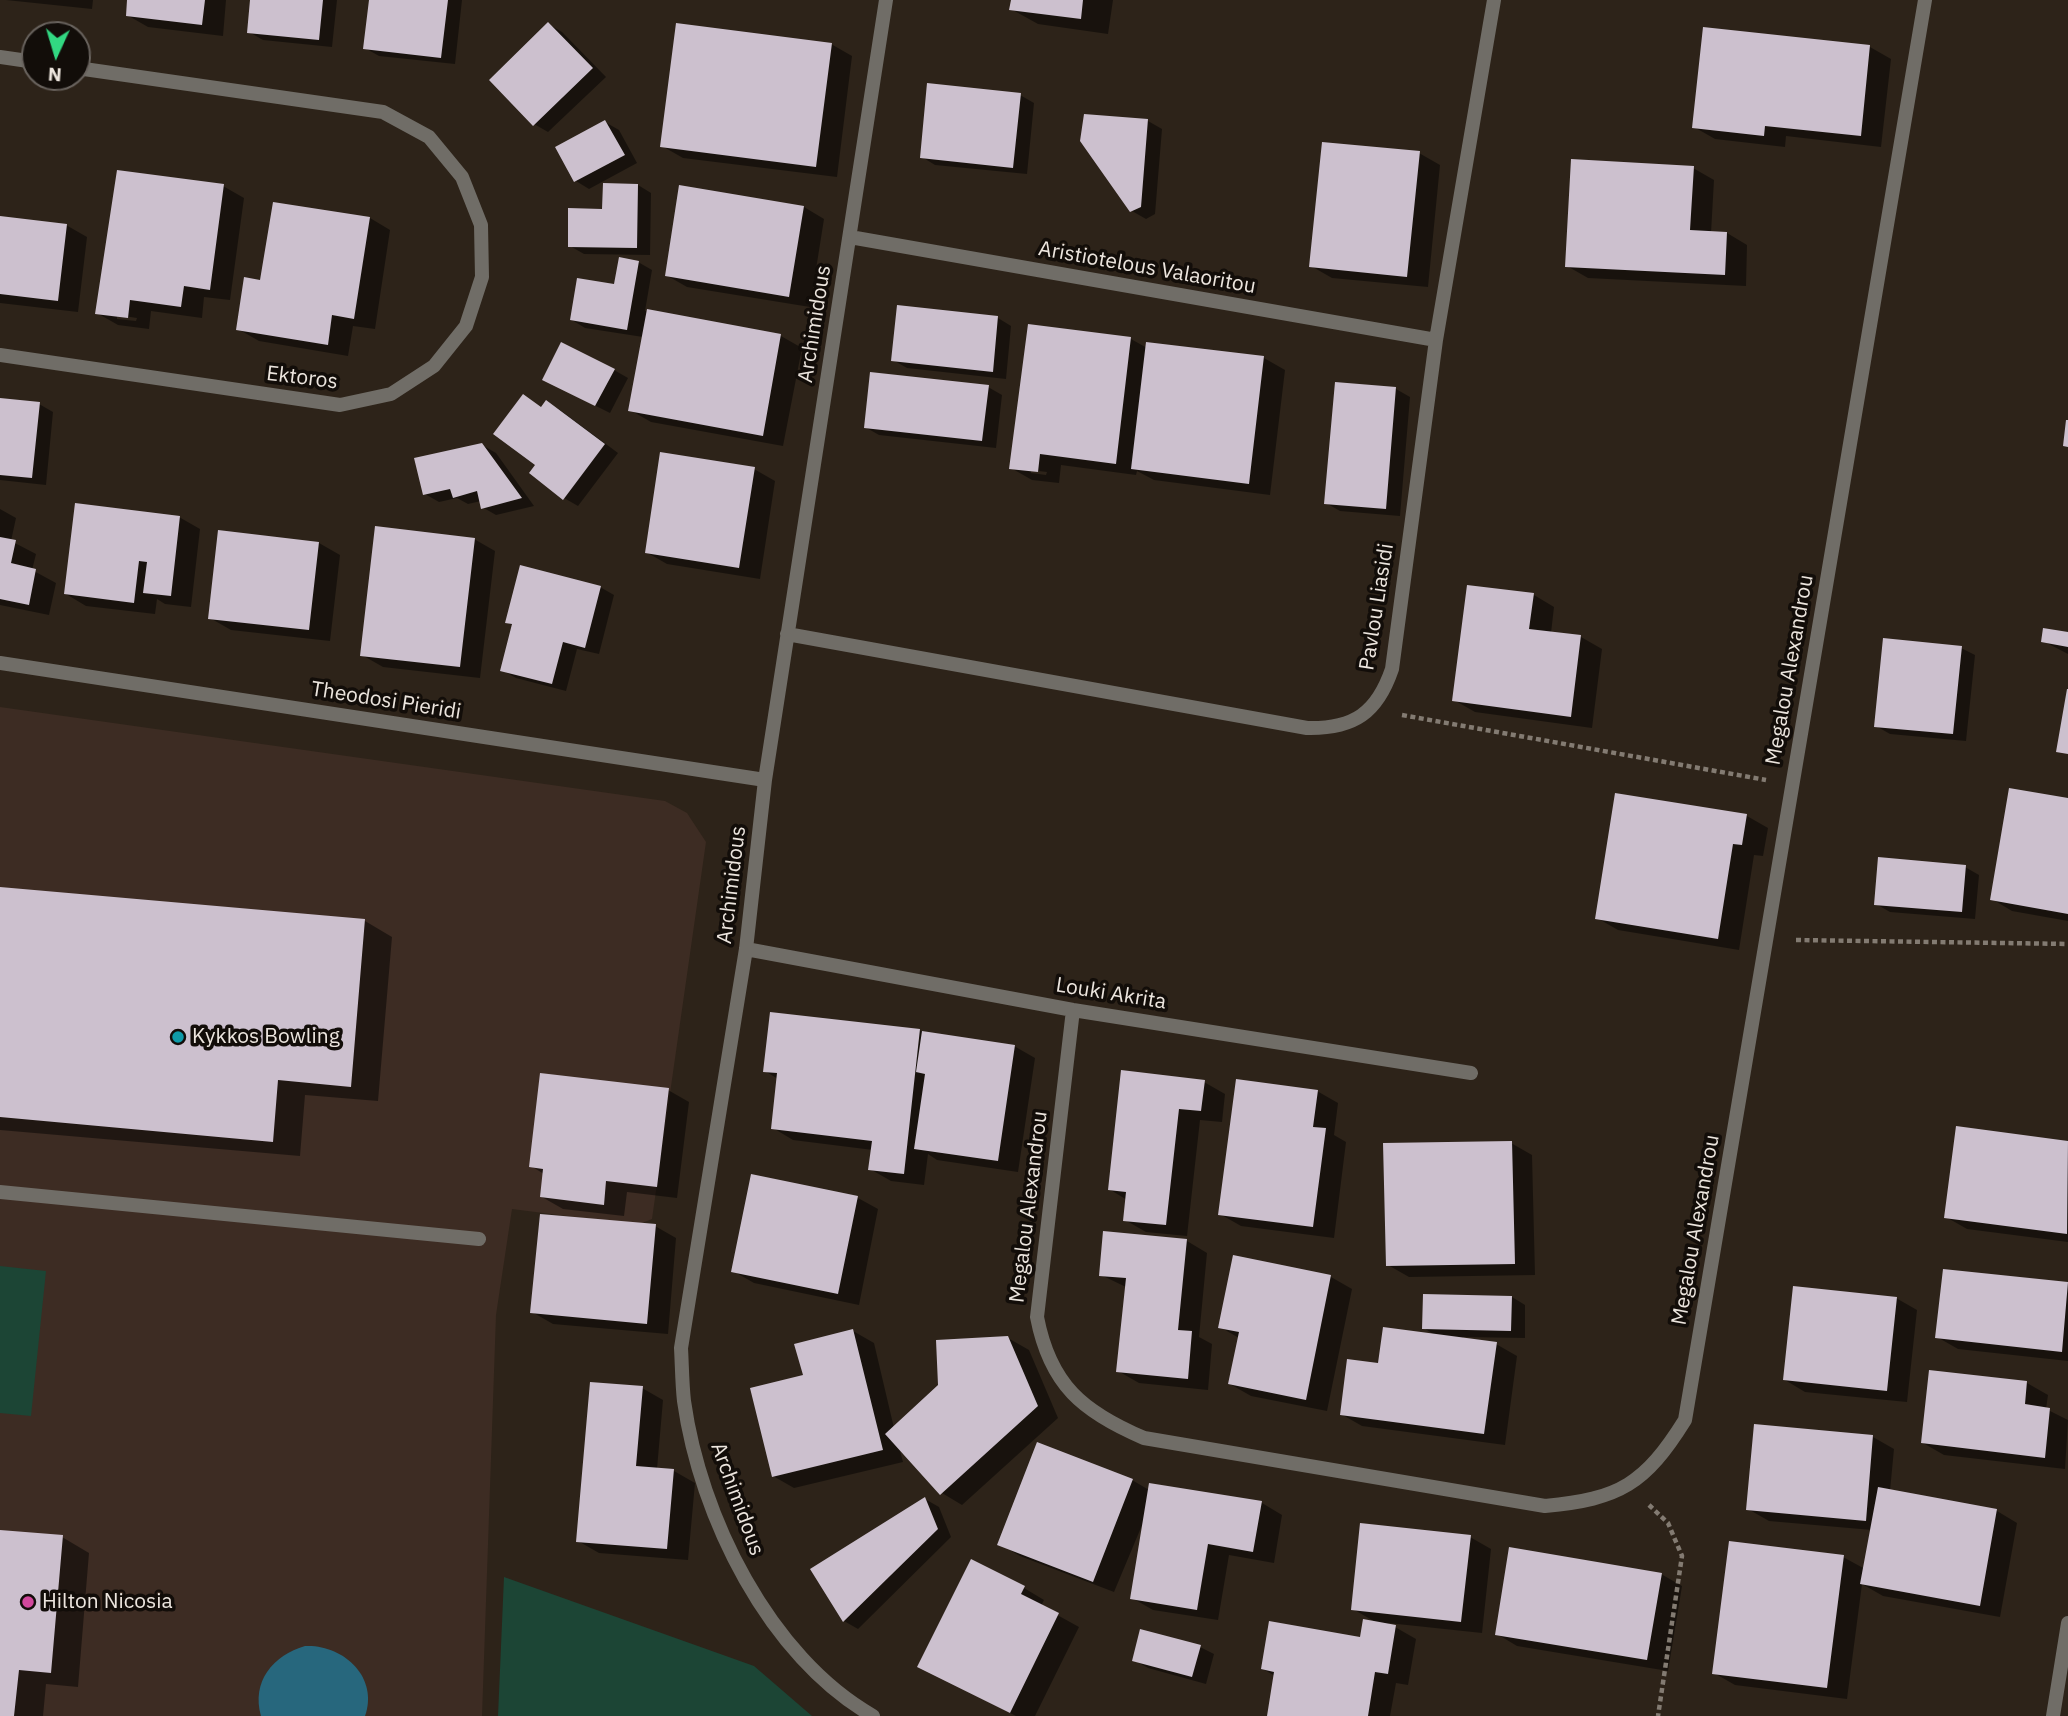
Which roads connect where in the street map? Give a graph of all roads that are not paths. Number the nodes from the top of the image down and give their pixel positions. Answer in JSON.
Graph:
{"nodes":[{"id":1,"x":886,"y":0,"type":"edge"},
{"id":2,"x":1494,"y":0,"type":"edge"},
{"id":3,"x":1925,"y":0,"type":"edge"},
{"id":4,"x":0,"y":57,"type":"edge"},
{"id":5,"x":21,"y":60,"type":"edge"},
{"id":6,"x":91,"y":70,"type":"edge"},
{"id":7,"x":850,"y":237,"type":"junction"},
{"id":8,"x":1436,"y":340,"type":"junction"},
{"id":9,"x":0,"y":355,"type":"edge"},
{"id":10,"x":787,"y":634,"type":"junction"},
{"id":11,"x":0,"y":663,"type":"edge"},
{"id":12,"x":765,"y":780,"type":"junction"},
{"id":13,"x":746,"y":949,"type":"junction"},
{"id":14,"x":1073,"y":1010,"type":"junction"},
{"id":15,"x":1471,"y":1073,"type":"dead end"},
{"id":16,"x":0,"y":1192,"type":"edge"},
{"id":17,"x":479,"y":1239,"type":"dead end"},
{"id":18,"x":2068,"y":1623,"type":"edge"},
{"id":19,"x":873,"y":1716,"type":"edge"},
{"id":20,"x":2053,"y":1716,"type":"edge"}],
"edges":[{"from":1,"to":7,"type":"street","name":"Archimidous"},
{"from":2,"to":8,"type":"street","name":"Pavlou Liasidi"},
{"from":3,"to":14,"type":"street","name":"Megalou Alexandrou"},
{"from":4,"to":5,"type":"street"},
{"from":6,"to":9,"type":"street","name":"Ektoros"},
{"from":7,"to":8,"type":"street","name":"Aristiotelous Valaoritou"},
{"from":7,"to":10,"type":"street","name":"Archimidous"},
{"from":8,"to":10,"type":"street","name":"Pavlou Liasidi"},
{"from":10,"to":12,"type":"street","name":"Archimidous"},
{"from":11,"to":12,"type":"street","name":"Theodosi Pieridi"},
{"from":12,"to":13,"type":"street","name":"Archimidous"},
{"from":13,"to":14,"type":"street","name":"Louki Akrita"},
{"from":13,"to":19,"type":"street","name":"Archimidous"},
{"from":14,"to":15,"type":"street","name":"Louki Akrita"},
{"from":16,"to":17,"type":"street"},
{"from":18,"to":20,"type":"street"}]}
